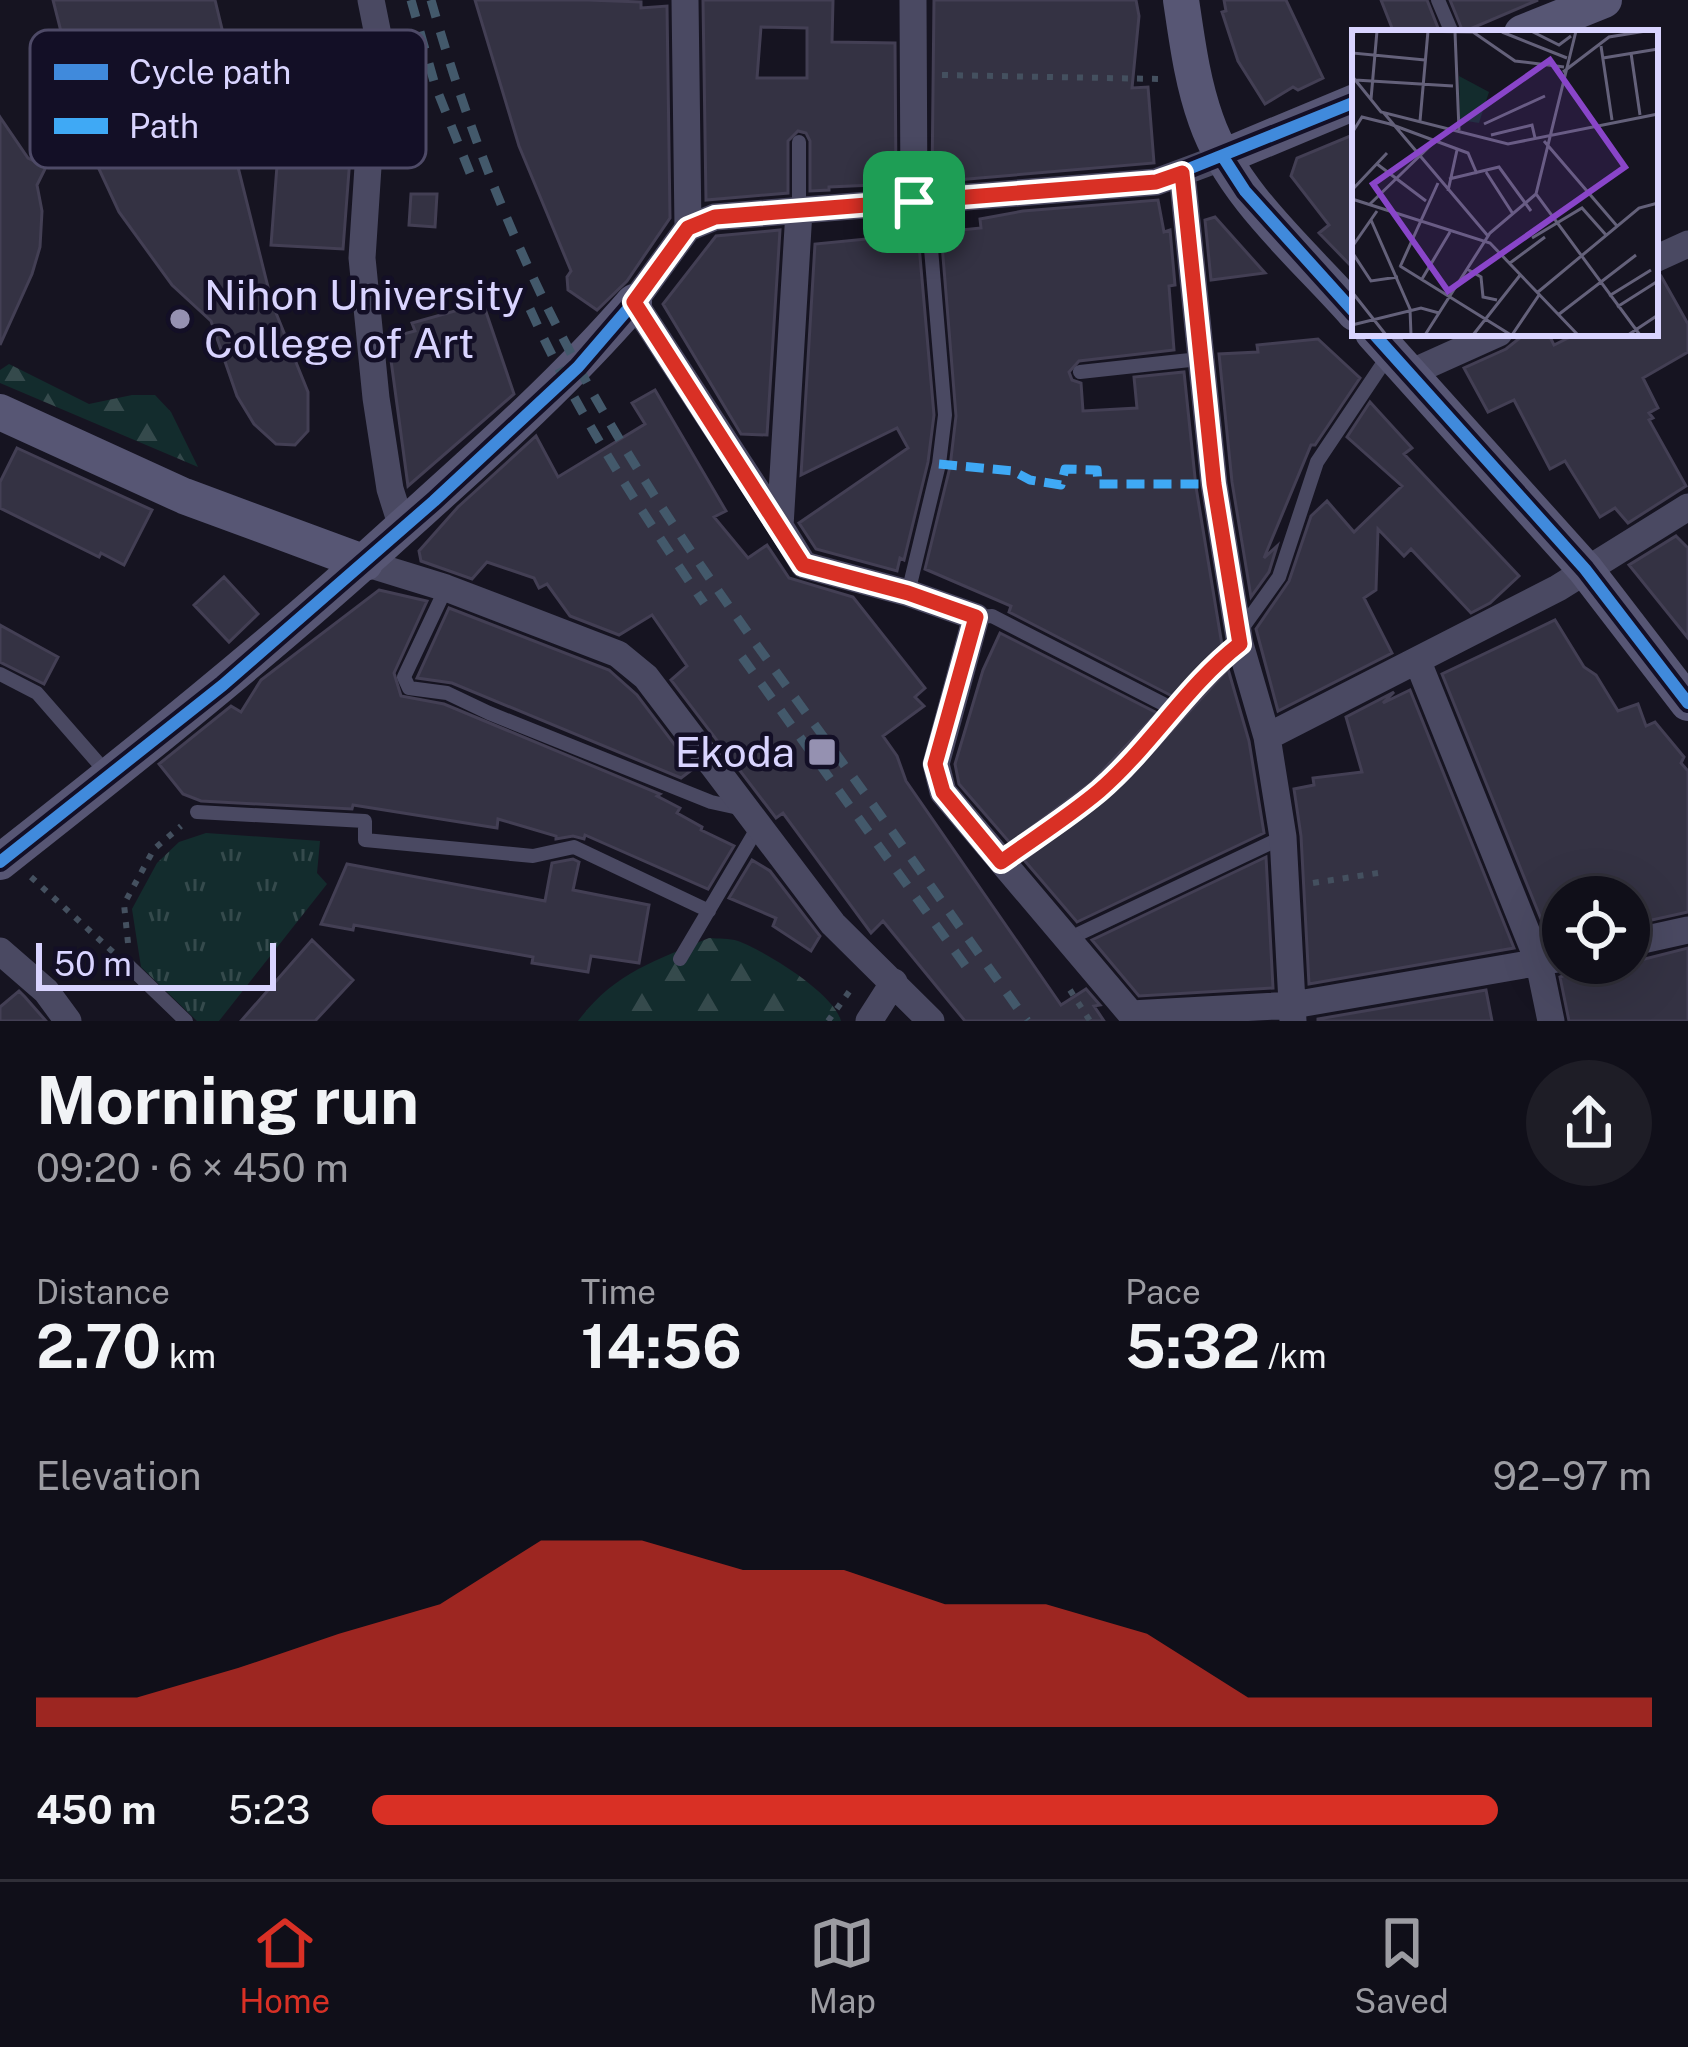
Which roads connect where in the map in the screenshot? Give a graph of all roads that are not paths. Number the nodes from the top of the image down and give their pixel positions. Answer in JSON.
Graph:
{"nodes":[{"id":1,"x":371,"y":0,"type":"edge"},
{"id":2,"x":685,"y":0,"type":"edge"},
{"id":3,"x":913,"y":0,"type":"edge"},
{"id":4,"x":1181,"y":0,"type":"edge"},
{"id":5,"x":1438,"y":0,"type":"edge"},
{"id":6,"x":1604,"y":0,"type":"edge"},
{"id":7,"x":377,"y":30,"type":"edge"},
{"id":8,"x":1451,"y":30,"type":"edge"},
{"id":9,"x":1529,"y":30,"type":"edge"},
{"id":10,"x":1352,"y":103,"type":"edge"},
{"id":11,"x":799,"y":142,"type":"dead end"},
{"id":12,"x":1223,"y":157,"type":"junction"},
{"id":13,"x":368,"y":168,"type":"edge"},
{"id":14,"x":1182,"y":173,"type":"junction"},
{"id":15,"x":921,"y":201,"type":"junction"},
{"id":16,"x":800,"y":211,"type":"junction"},
{"id":17,"x":688,"y":228,"type":"junction"},
{"id":18,"x":1688,"y":244,"type":"edge"},
{"id":19,"x":1658,"y":258,"type":"edge"},
{"id":20,"x":634,"y":302,"type":"junction"},
{"id":21,"x":1352,"y":310,"type":"edge"},
{"id":22,"x":1481,"y":336,"type":"edge"},
{"id":23,"x":1391,"y":352,"type":"edge"},
{"id":24,"x":1199,"y":359,"type":"junction"},
{"id":25,"x":1080,"y":372,"type":"dead end"},
{"id":26,"x":0,"y":412,"type":"edge"},
{"id":27,"x":1688,"y":507,"type":"edge"},
{"id":28,"x":780,"y":526,"type":"junction"},
{"id":29,"x":402,"y":527,"type":"junction"},
{"id":30,"x":365,"y":562,"type":"junction"},
{"id":31,"x":1586,"y":569,"type":"junction"},
{"id":32,"x":446,"y":588,"type":"junction"},
{"id":33,"x":908,"y":593,"type":"junction"},
{"id":34,"x":976,"y":617,"type":"junction"},
{"id":35,"x":1239,"y":638,"type":"junction"},
{"id":36,"x":1418,"y":662,"type":"junction"},
{"id":37,"x":0,"y":674,"type":"edge"},
{"id":38,"x":1688,"y":703,"type":"edge"},
{"id":39,"x":1177,"y":711,"type":"junction"},
{"id":40,"x":1267,"y":736,"type":"junction"},
{"id":41,"x":110,"y":775,"type":"junction"},
{"id":42,"x":197,"y":812,"type":"road end"},
{"id":43,"x":751,"y":818,"type":"junction"},
{"id":44,"x":1283,"y":837,"type":"junction"},
{"id":45,"x":4,"y":859,"type":"edge"},
{"id":46,"x":1001,"y":862,"type":"junction"},
{"id":47,"x":709,"y":911,"type":"junction"},
{"id":48,"x":1688,"y":930,"type":"edge"},
{"id":49,"x":1068,"y":939,"type":"junction"},
{"id":50,"x":1650,"y":939,"type":"edge"},
{"id":51,"x":1542,"y":941,"type":"edge"},
{"id":52,"x":0,"y":951,"type":"edge"},
{"id":53,"x":680,"y":958,"type":"dead end"},
{"id":54,"x":1542,"y":963,"type":"edge"},
{"id":55,"x":128,"y":966,"type":"road end"},
{"id":56,"x":894,"y":982,"type":"junction"},
{"id":57,"x":1551,"y":984,"type":"edge"},
{"id":58,"x":1293,"y":1013,"type":"edge"},
{"id":59,"x":1132,"y":1017,"type":"edge"},
{"id":60,"x":68,"y":1021,"type":"edge"},
{"id":61,"x":187,"y":1021,"type":"edge"},
{"id":62,"x":869,"y":1021,"type":"edge"},
{"id":63,"x":931,"y":1021,"type":"edge"},
{"id":64,"x":1551,"y":1021,"type":"edge"}],
"edges":[{"from":1,"to":7,"type":"street"},
{"from":2,"to":17,"type":"street"},
{"from":3,"to":15,"type":"street"},
{"from":4,"to":12,"type":"street"},
{"from":5,"to":8,"type":"lane"},
{"from":6,"to":9,"type":"street"},
{"from":10,"to":12,"type":"street"},
{"from":11,"to":16,"type":"lane"},
{"from":12,"to":14,"type":"street"},
{"from":12,"to":21,"type":"street"},
{"from":13,"to":29,"type":"street"},
{"from":14,"to":15,"type":"street"},
{"from":14,"to":24,"type":"street"},
{"from":15,"to":16,"type":"street"},
{"from":15,"to":33,"type":"lane"},
{"from":16,"to":17,"type":"street"},
{"from":16,"to":28,"type":"street"},
{"from":17,"to":20,"type":"street"},
{"from":18,"to":19,"type":"street"},
{"from":20,"to":28,"type":"street"},
{"from":20,"to":29,"type":"street"},
{"from":22,"to":23,"type":"street"},
{"from":23,"to":31,"type":"street"},
{"from":23,"to":35,"type":"lane"},
{"from":24,"to":25,"type":"lane"},
{"from":24,"to":35,"type":"street"},
{"from":26,"to":30,"type":"street"},
{"from":27,"to":31,"type":"street"},
{"from":28,"to":33,"type":"street"},
{"from":29,"to":30,"type":"street"},
{"from":30,"to":32,"type":"street"},
{"from":30,"to":41,"type":"street"},
{"from":31,"to":36,"type":"street"},
{"from":31,"to":38,"type":"street"},
{"from":32,"to":43,"type":"street"},
{"from":32,"to":43,"type":"lane"},
{"from":33,"to":34,"type":"street"},
{"from":34,"to":39,"type":"lane"},
{"from":34,"to":46,"type":"street"},
{"from":35,"to":39,"type":"lane"},
{"from":35,"to":40,"type":"street"},
{"from":36,"to":40,"type":"street"},
{"from":36,"to":51,"type":"street"},
{"from":37,"to":41,"type":"lane"},
{"from":39,"to":46,"type":"lane"},
{"from":40,"to":44,"type":"street"},
{"from":41,"to":45,"type":"street"},
{"from":42,"to":47,"type":"lane"},
{"from":43,"to":47,"type":"lane"},
{"from":43,"to":56,"type":"street"},
{"from":44,"to":49,"type":"lane"},
{"from":44,"to":58,"type":"street"},
{"from":46,"to":49,"type":"street"},
{"from":47,"to":53,"type":"lane"},
{"from":48,"to":50,"type":"street"},
{"from":49,"to":59,"type":"street"},
{"from":52,"to":60,"type":"street"},
{"from":54,"to":58,"type":"street"},
{"from":55,"to":61,"type":"lane"},
{"from":56,"to":62,"type":"street"},
{"from":56,"to":63,"type":"street"},
{"from":57,"to":64,"type":"street"},
{"from":58,"to":59,"type":"street"}]}
